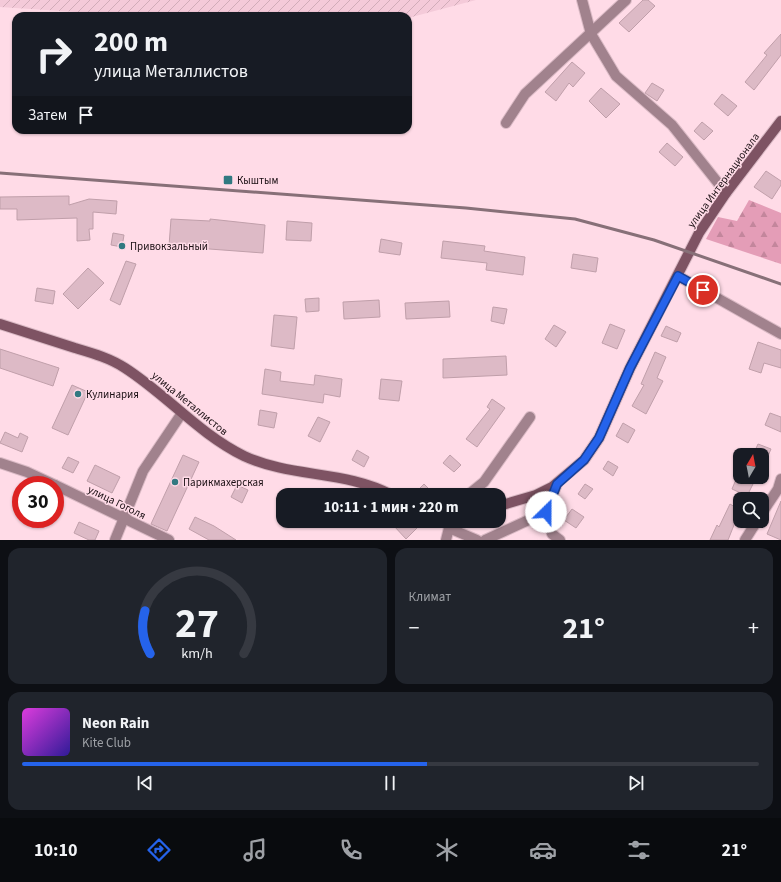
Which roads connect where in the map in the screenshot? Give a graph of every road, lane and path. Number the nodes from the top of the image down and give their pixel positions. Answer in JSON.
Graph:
{"nodes":[{"id":1,"x":582,"y":0,"type":"edge"},
{"id":2,"x":626,"y":0,"type":"edge"},
{"id":3,"x":591,"y":34,"type":"junction"},
{"id":4,"x":781,"y":121,"type":"edge"},
{"id":5,"x":506,"y":123,"type":"dead end"},
{"id":6,"x":726,"y":193,"type":"junction"},
{"id":7,"x":678,"y":276,"type":"junction"},
{"id":8,"x":0,"y":324,"type":"edge"},
{"id":9,"x":781,"y":334,"type":"edge"},
{"id":10,"x":182,"y":413,"type":"junction"},
{"id":11,"x":530,"y":417,"type":"dead end"},
{"id":12,"x":0,"y":463,"type":"edge"},
{"id":13,"x":36,"y":476,"type":"edge"},
{"id":14,"x":781,"y":479,"type":"edge"},
{"id":15,"x":557,"y":484,"type":"junction"},
{"id":16,"x":375,"y":488,"type":"edge"},
{"id":17,"x":477,"y":488,"type":"edge"},
{"id":18,"x":64,"y":489,"type":"edge"},
{"id":19,"x":769,"y":502,"type":"edge"},
{"id":20,"x":506,"y":504,"type":"edge"},
{"id":21,"x":546,"y":512,"type":"junction"},
{"id":22,"x":125,"y":519,"type":"junction"},
{"id":23,"x":447,"y":528,"type":"edge"},
{"id":24,"x":453,"y":528,"type":"edge"},
{"id":25,"x":752,"y":528,"type":"edge"},
{"id":26,"x":115,"y":540,"type":"edge"},
{"id":27,"x":169,"y":540,"type":"edge"},
{"id":28,"x":446,"y":540,"type":"edge"},
{"id":29,"x":477,"y":540,"type":"edge"},
{"id":30,"x":485,"y":540,"type":"edge"},
{"id":31,"x":560,"y":540,"type":"edge"},
{"id":32,"x":744,"y":540,"type":"edge"}],
"edges":[{"from":1,"to":3,"type":"street"},
{"from":2,"to":3,"type":"street"},
{"from":3,"to":5,"type":"street"},
{"from":3,"to":6,"type":"street"},
{"from":4,"to":6,"type":"main road","name":"улица Интернационала"},
{"from":6,"to":7,"type":"main road","name":"улица Интернационала"},
{"from":7,"to":9,"type":"street"},
{"from":7,"to":15,"type":"main road","name":"улица Интернационала"},
{"from":8,"to":10,"type":"main road","name":"улица Металлистов"},
{"from":10,"to":16,"type":"main road","name":"улица Металлистов"},
{"from":10,"to":22,"type":"street"},
{"from":11,"to":17,"type":"street"},
{"from":12,"to":13,"type":"street","name":"улица Гоголя"},
{"from":14,"to":19,"type":"street"},
{"from":15,"to":20,"type":"main road"},
{"from":15,"to":21,"type":"street"},
{"from":18,"to":22,"type":"street","name":"улица Гоголя"},
{"from":21,"to":30,"type":"street"},
{"from":21,"to":31,"type":"street"},
{"from":22,"to":26,"type":"street"},
{"from":22,"to":27,"type":"street","name":"улица Гоголя"},
{"from":23,"to":28,"type":"street"},
{"from":24,"to":29,"type":"street"},
{"from":25,"to":32,"type":"street"}]}
